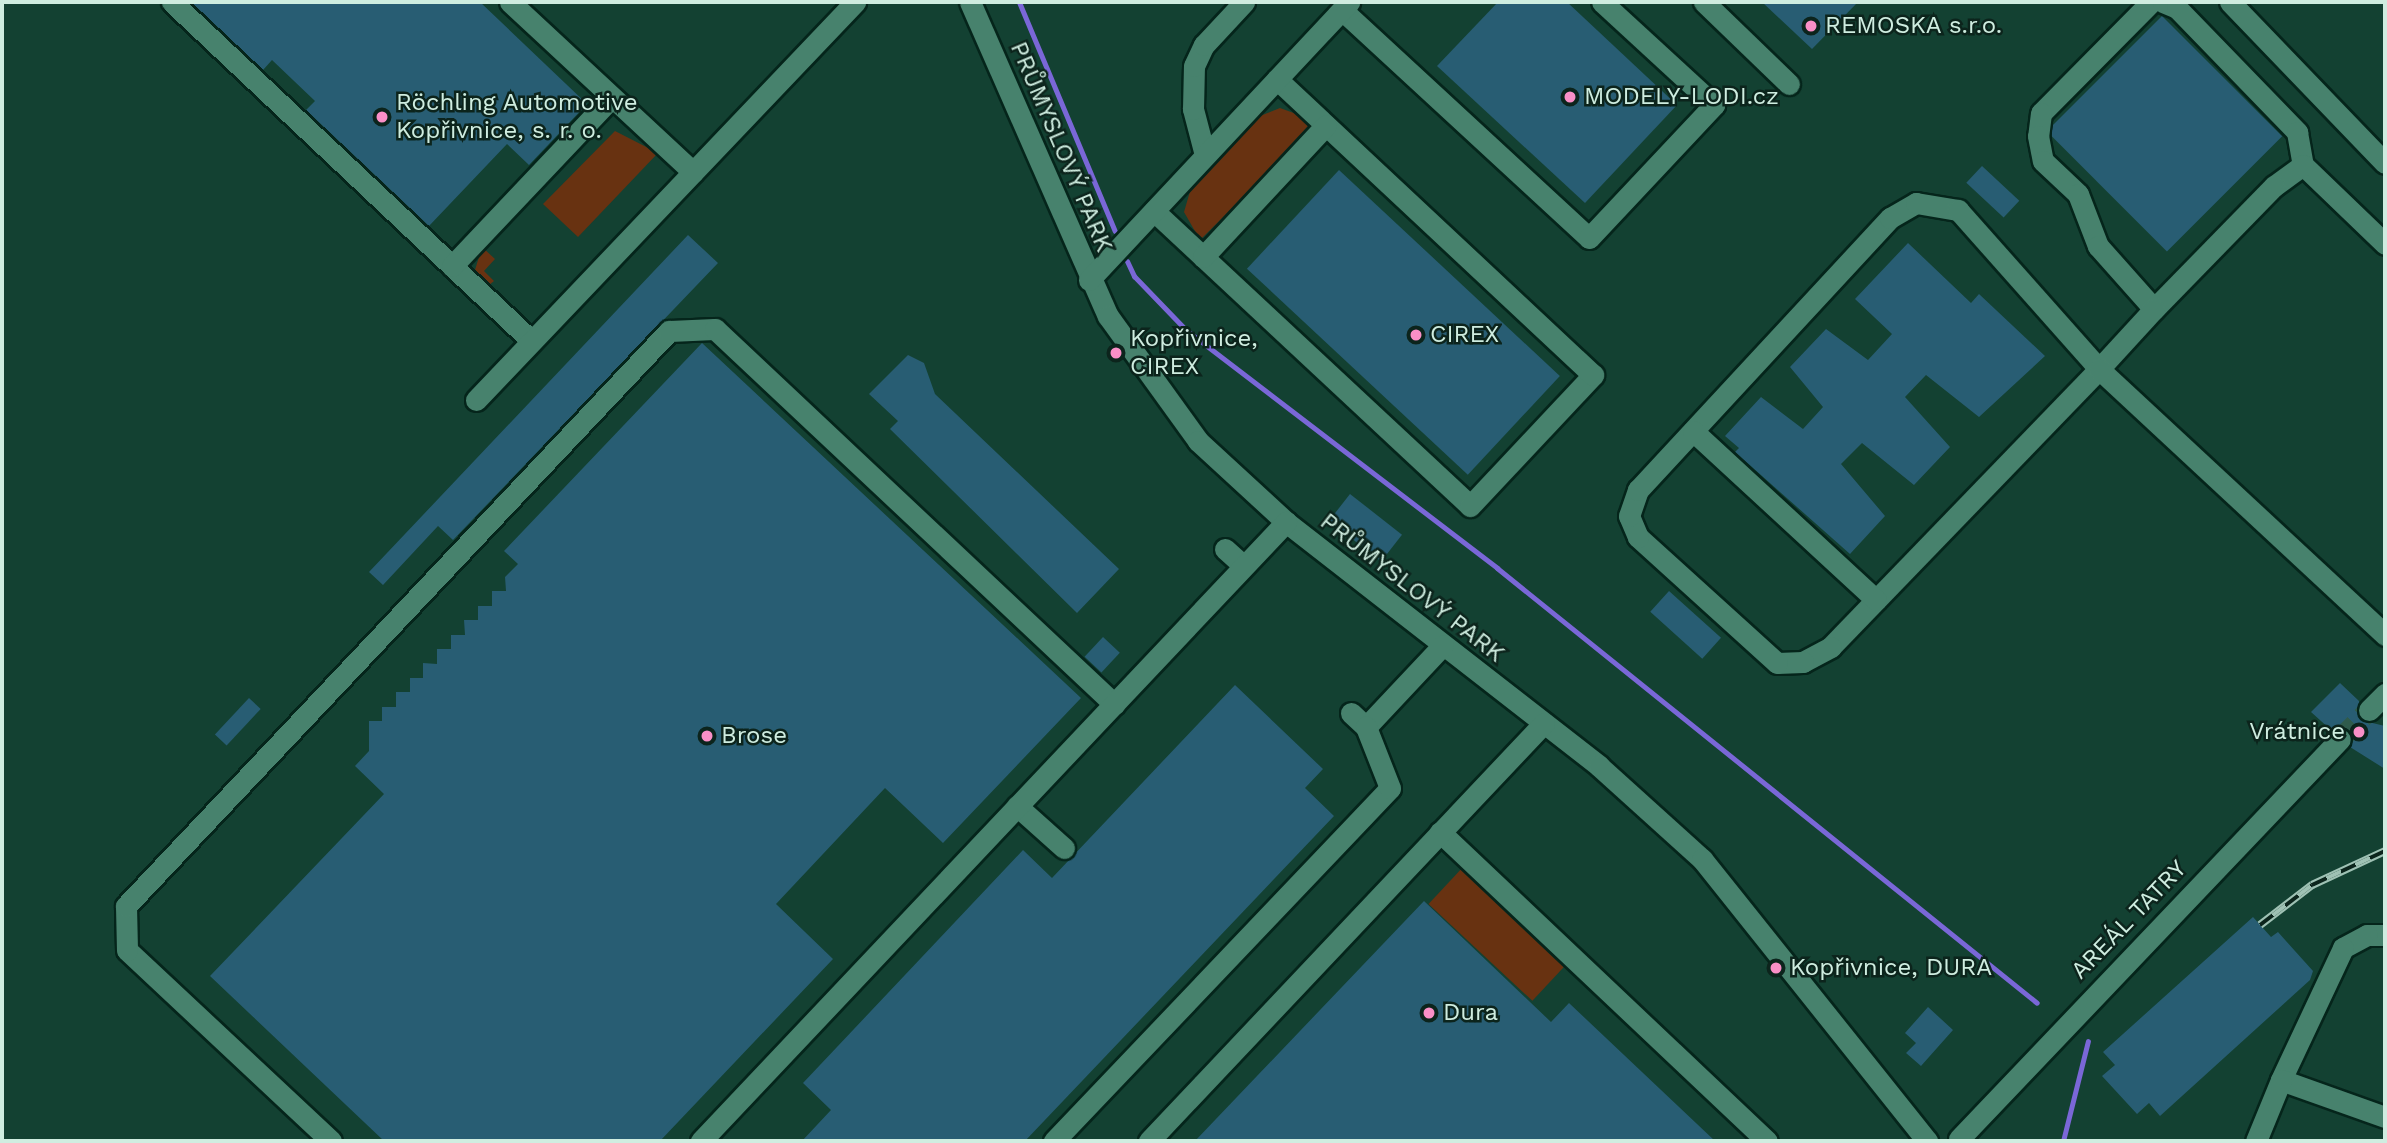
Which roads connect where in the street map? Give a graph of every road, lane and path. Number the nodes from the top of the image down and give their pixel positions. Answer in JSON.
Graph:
{"nodes":[{"id":1,"x":172,"y":2,"type":"edge"},
{"id":2,"x":510,"y":2,"type":"edge"},
{"id":3,"x":855,"y":2,"type":"edge"},
{"id":4,"x":970,"y":2,"type":"edge"},
{"id":5,"x":1244,"y":2,"type":"edge"},
{"id":6,"x":1602,"y":2,"type":"edge"},
{"id":7,"x":1704,"y":2,"type":"edge"},
{"id":8,"x":2151,"y":2,"type":"edge"},
{"id":9,"x":2163,"y":2,"type":"edge"},
{"id":10,"x":2230,"y":2,"type":"edge"},
{"id":11,"x":1345,"y":6,"type":"edge"},
{"id":12,"x":1277,"y":79,"type":"junction"},
{"id":13,"x":1789,"y":84,"type":"dead end"},
{"id":14,"x":611,"y":98,"type":"junction"},
{"id":15,"x":1326,"y":125,"type":"junction"},
{"id":16,"x":1205,"y":155,"type":"junction"},
{"id":17,"x":2385,"y":163,"type":"edge"},
{"id":18,"x":2303,"y":165,"type":"junction"},
{"id":19,"x":693,"y":172,"type":"junction"},
{"id":20,"x":1154,"y":211,"type":"junction"},
{"id":21,"x":2385,"y":244,"type":"edge"},
{"id":22,"x":1203,"y":257,"type":"junction"},
{"id":23,"x":452,"y":266,"type":"junction"},
{"id":24,"x":1089,"y":280,"type":"junction"},
{"id":25,"x":2154,"y":309,"type":"junction"},
{"id":26,"x":532,"y":341,"type":"junction"},
{"id":27,"x":2099,"y":369,"type":"junction"},
{"id":28,"x":476,"y":400,"type":"dead end"},
{"id":29,"x":1693,"y":431,"type":"junction"},
{"id":30,"x":1286,"y":522,"type":"junction"},
{"id":31,"x":1225,"y":549,"type":"dead end"},
{"id":32,"x":1244,"y":566,"type":"junction"},
{"id":33,"x":1876,"y":600,"type":"junction"},
{"id":34,"x":2385,"y":635,"type":"edge"},
{"id":35,"x":1443,"y":645,"type":"junction"},
{"id":36,"x":2385,"y":694,"type":"edge"},
{"id":37,"x":1114,"y":704,"type":"junction"},
{"id":38,"x":2369,"y":710,"type":"tunnel mouth"},
{"id":39,"x":1544,"y":723,"type":"junction"},
{"id":40,"x":2340,"y":739,"type":"tunnel mouth"},
{"id":41,"x":1017,"y":806,"type":"junction"},
{"id":42,"x":1440,"y":832,"type":"junction"},
{"id":43,"x":1064,"y":848,"type":"dead end"},
{"id":44,"x":2385,"y":935,"type":"edge"},
{"id":45,"x":2281,"y":1080,"type":"junction"},
{"id":46,"x":2385,"y":1117,"type":"edge"},
{"id":47,"x":1960,"y":1140,"type":"edge"},
{"id":48,"x":331,"y":1141,"type":"edge"},
{"id":49,"x":701,"y":1141,"type":"edge"},
{"id":50,"x":1054,"y":1141,"type":"edge"},
{"id":51,"x":1149,"y":1141,"type":"edge"},
{"id":52,"x":1767,"y":1141,"type":"edge"},
{"id":53,"x":1927,"y":1141,"type":"edge"},
{"id":54,"x":2256,"y":1141,"type":"edge"}],
"edges":[{"from":1,"to":23,"type":"street"},
{"from":2,"to":14,"type":"street"},
{"from":3,"to":19,"type":"street"},
{"from":4,"to":24,"type":"street","name":"PRŮMYSLOVÝ PARK"},
{"from":5,"to":16,"type":"street"},
{"from":6,"to":11,"type":"street"},
{"from":7,"to":13,"type":"street"},
{"from":8,"to":25,"type":"street"},
{"from":9,"to":18,"type":"street"},
{"from":10,"to":17,"type":"street"},
{"from":11,"to":12,"type":"street"},
{"from":12,"to":15,"type":"street"},
{"from":12,"to":16,"type":"street"},
{"from":14,"to":19,"type":"street"},
{"from":14,"to":23,"type":"street"},
{"from":15,"to":22,"type":"street"},
{"from":15,"to":22,"type":"street"},
{"from":16,"to":20,"type":"street"},
{"from":18,"to":21,"type":"street"},
{"from":18,"to":25,"type":"street"},
{"from":19,"to":26,"type":"street"},
{"from":20,"to":22,"type":"street"},
{"from":20,"to":24,"type":"street"},
{"from":23,"to":26,"type":"street"},
{"from":24,"to":30,"type":"street","name":"PRŮMYSLOVÝ PARK"},
{"from":25,"to":27,"type":"street"},
{"from":26,"to":28,"type":"street"},
{"from":27,"to":29,"type":"street"},
{"from":27,"to":33,"type":"street"},
{"from":27,"to":34,"type":"street"},
{"from":29,"to":33,"type":"street"},
{"from":29,"to":33,"type":"street"},
{"from":30,"to":32,"type":"street"},
{"from":30,"to":35,"type":"street","name":"PRŮMYSLOVÝ PARK"},
{"from":31,"to":32,"type":"street"},
{"from":32,"to":37,"type":"street"},
{"from":35,"to":39,"type":"street","name":"PRŮMYSLOVÝ PARK"},
{"from":35,"to":50,"type":"street"},
{"from":36,"to":38,"type":"street"},
{"from":37,"to":41,"type":"street"},
{"from":37,"to":48,"type":"street"},
{"from":39,"to":42,"type":"street"},
{"from":39,"to":53,"type":"street","name":"PRŮMYSLOVÝ PARK"},
{"from":40,"to":47,"type":"street","name":"AREÁL TATRY"},
{"from":41,"to":43,"type":"street"},
{"from":41,"to":49,"type":"street"},
{"from":42,"to":51,"type":"street"},
{"from":42,"to":52,"type":"street"},
{"from":44,"to":45,"type":"street"},
{"from":45,"to":46,"type":"street"},
{"from":45,"to":54,"type":"street"},
{"from":47,"to":53,"type":"street"}]}
